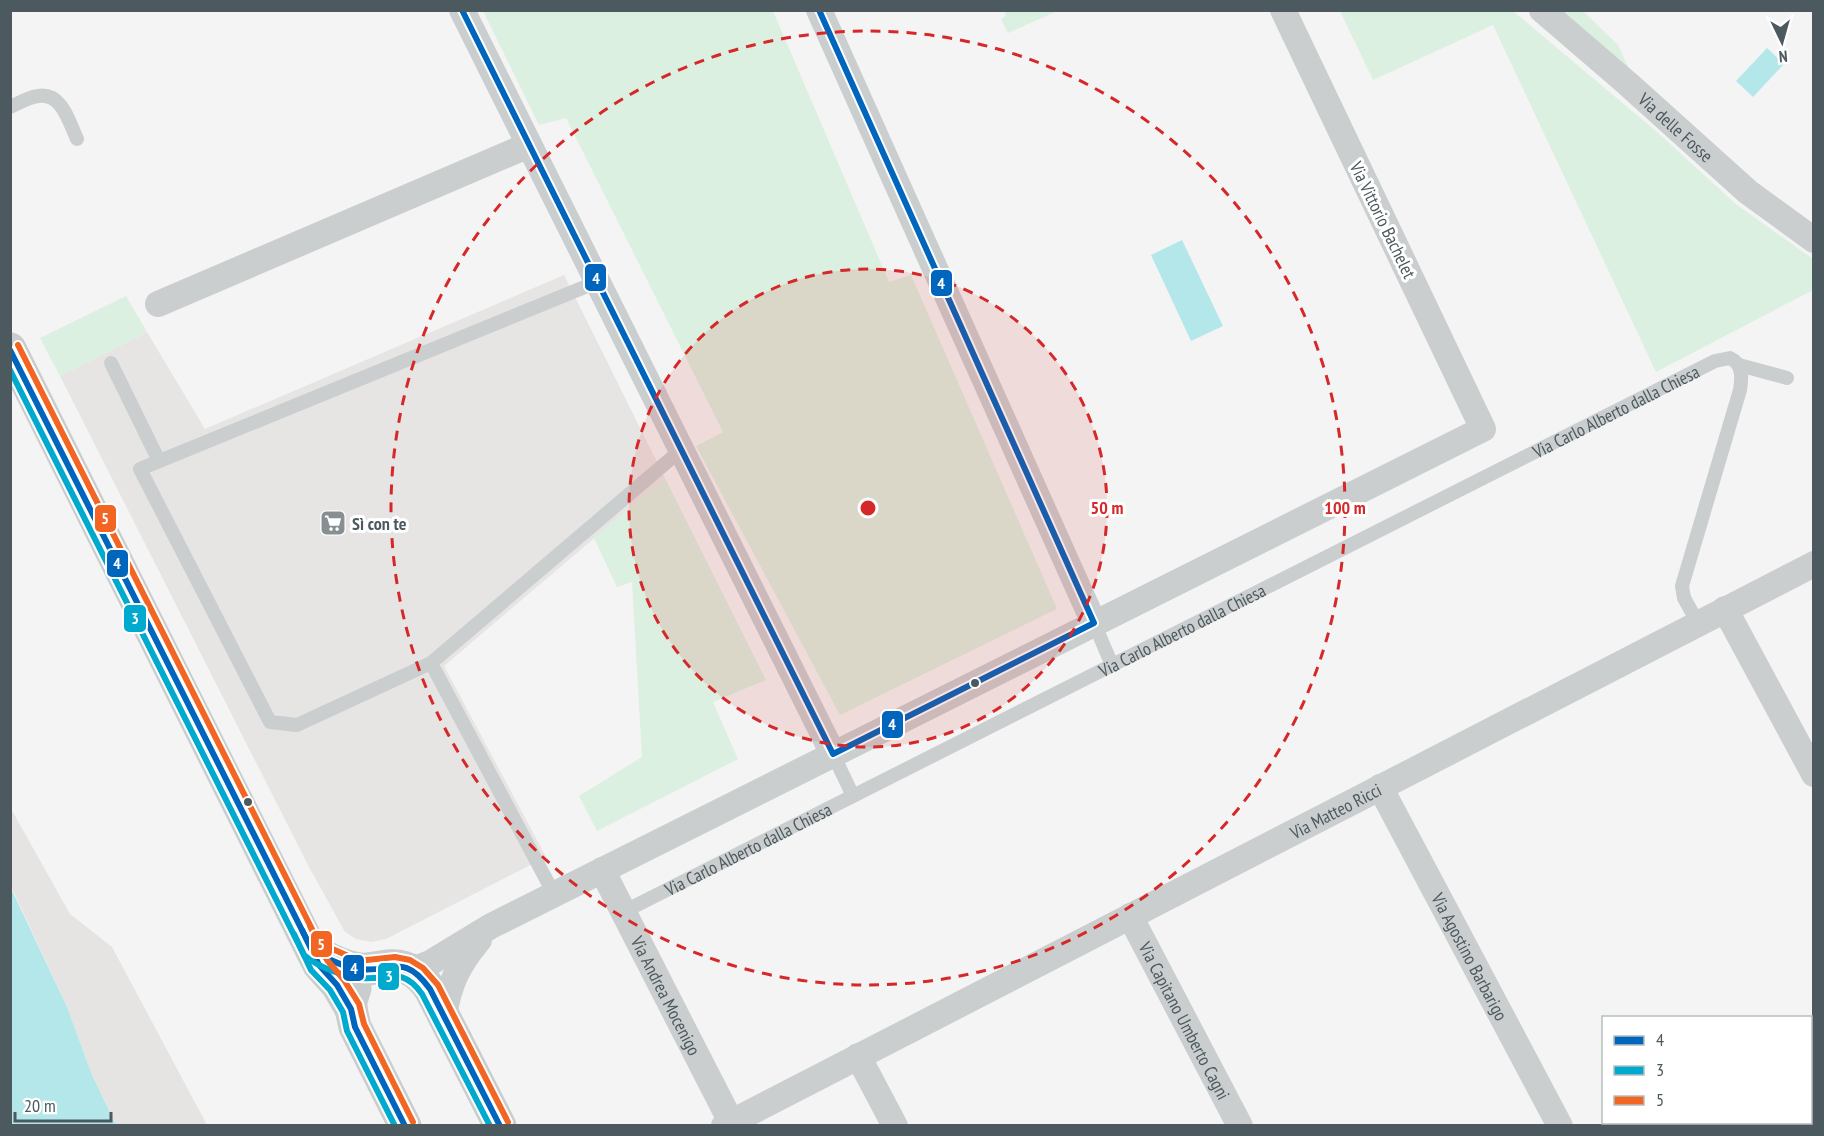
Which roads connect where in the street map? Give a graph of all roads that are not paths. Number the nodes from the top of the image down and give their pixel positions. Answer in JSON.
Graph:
{"nodes":[{"id":1,"x":462,"y":10,"type":"edge"},
{"id":2,"x":819,"y":10,"type":"edge"},
{"id":3,"x":1283,"y":10,"type":"edge"},
{"id":4,"x":1542,"y":10,"type":"edge"},
{"id":5,"x":10,"y":107,"type":"edge"},
{"id":6,"x":77,"y":139,"type":"dead end"},
{"id":7,"x":529,"y":145,"type":"junction"},
{"id":8,"x":1814,"y":240,"type":"edge"},
{"id":9,"x":597,"y":282,"type":"junction"},
{"id":10,"x":158,"y":304,"type":"dead end"},
{"id":11,"x":10,"y":349,"type":"edge"},
{"id":12,"x":111,"y":363,"type":"dead end"},
{"id":13,"x":1739,"y":365,"type":"junction"},
{"id":14,"x":1786,"y":378,"type":"dead end"},
{"id":15,"x":681,"y":450,"type":"junction"},
{"id":16,"x":159,"y":461,"type":"junction"},
{"id":17,"x":1814,"y":564,"type":"edge"},
{"id":18,"x":1725,"y":609,"type":"junction"},
{"id":19,"x":1094,"y":623,"type":"junction"},
{"id":20,"x":1698,"y":623,"type":"junction"},
{"id":21,"x":431,"y":663,"type":"junction"},
{"id":22,"x":1112,"y":666,"type":"junction"},
{"id":23,"x":832,"y":754,"type":"junction"},
{"id":24,"x":1814,"y":774,"type":"edge"},
{"id":25,"x":1380,"y":788,"type":"junction"},
{"id":26,"x":853,"y":796,"type":"junction"},
{"id":27,"x":602,"y":870,"type":"junction"},
{"id":28,"x":554,"y":894,"type":"junction"},
{"id":29,"x":623,"y":912,"type":"junction"},
{"id":30,"x":1130,"y":916,"type":"junction"},
{"id":31,"x":491,"y":926,"type":"junction"},
{"id":32,"x":312,"y":950,"type":"junction"},
{"id":33,"x":373,"y":970,"type":"junction"},
{"id":34,"x":412,"y":970,"type":"junction"},
{"id":35,"x":351,"y":1009,"type":"junction"},
{"id":36,"x":444,"y":1016,"type":"junction"},
{"id":37,"x":858,"y":1056,"type":"junction"},
{"id":38,"x":728,"y":1124,"type":"edge"},
{"id":39,"x":405,"y":1125,"type":"edge"},
{"id":40,"x":500,"y":1125,"type":"edge"},
{"id":41,"x":895,"y":1125,"type":"edge"},
{"id":42,"x":1240,"y":1125,"type":"edge"},
{"id":43,"x":1560,"y":1125,"type":"edge"}],
"edges":[{"from":1,"to":7,"type":"street"},
{"from":2,"to":19,"type":"street"},
{"from":3,"to":19,"type":"street","name":"Via Vittorio Bachelet"},
{"from":4,"to":8,"type":"street","name":"Via delle Fosse"},
{"from":5,"to":6,"type":"lane"},
{"from":7,"to":9,"type":"street"},
{"from":7,"to":10,"type":"street"},
{"from":9,"to":15,"type":"street"},
{"from":9,"to":16,"type":"lane"},
{"from":11,"to":32,"type":"main road"},
{"from":12,"to":16,"type":"lane"},
{"from":13,"to":14,"type":"lane","name":"Via Carlo Alberto dalla Chiesa"},
{"from":13,"to":20,"type":"lane"},
{"from":13,"to":22,"type":"lane","name":"Via Carlo Alberto dalla Chiesa"},
{"from":15,"to":21,"type":"lane"},
{"from":15,"to":23,"type":"street"},
{"from":16,"to":21,"type":"lane"},
{"from":17,"to":18,"type":"street","name":"Via Matteo Ricci"},
{"from":18,"to":20,"type":"street","name":"Via Matteo Ricci"},
{"from":18,"to":24,"type":"street"},
{"from":19,"to":22,"type":"lane"},
{"from":19,"to":23,"type":"street"},
{"from":20,"to":25,"type":"street","name":"Via Matteo Ricci"},
{"from":21,"to":28,"type":"lane"},
{"from":22,"to":26,"type":"lane","name":"Via Carlo Alberto dalla Chiesa"},
{"from":23,"to":26,"type":"lane"},
{"from":23,"to":27,"type":"street"},
{"from":25,"to":30,"type":"street","name":"Via Matteo Ricci"},
{"from":25,"to":43,"type":"street","name":"Via Agostino Barbarigo"},
{"from":26,"to":29,"type":"lane","name":"Via Carlo Alberto dalla Chiesa"},
{"from":27,"to":28,"type":"street"},
{"from":27,"to":29,"type":"street","name":"Via Andrea Mocenigo"},
{"from":28,"to":31,"type":"street"},
{"from":29,"to":38,"type":"street","name":"Via Andrea Mocenigo"},
{"from":30,"to":37,"type":"street","name":"Via Matteo Ricci"},
{"from":30,"to":42,"type":"street","name":"Via Capitano Umberto Cagni"},
{"from":31,"to":34,"type":"street"},
{"from":31,"to":36,"type":"street"},
{"from":32,"to":33,"type":"main road"},
{"from":32,"to":35,"type":"main road"},
{"from":33,"to":34,"type":"main road"},
{"from":33,"to":35,"type":"main road"},
{"from":34,"to":36,"type":"main road"},
{"from":35,"to":39,"type":"main road"},
{"from":36,"to":40,"type":"main road"},
{"from":37,"to":38,"type":"street","name":"Via Matteo Ricci"},
{"from":37,"to":41,"type":"street"}]}
